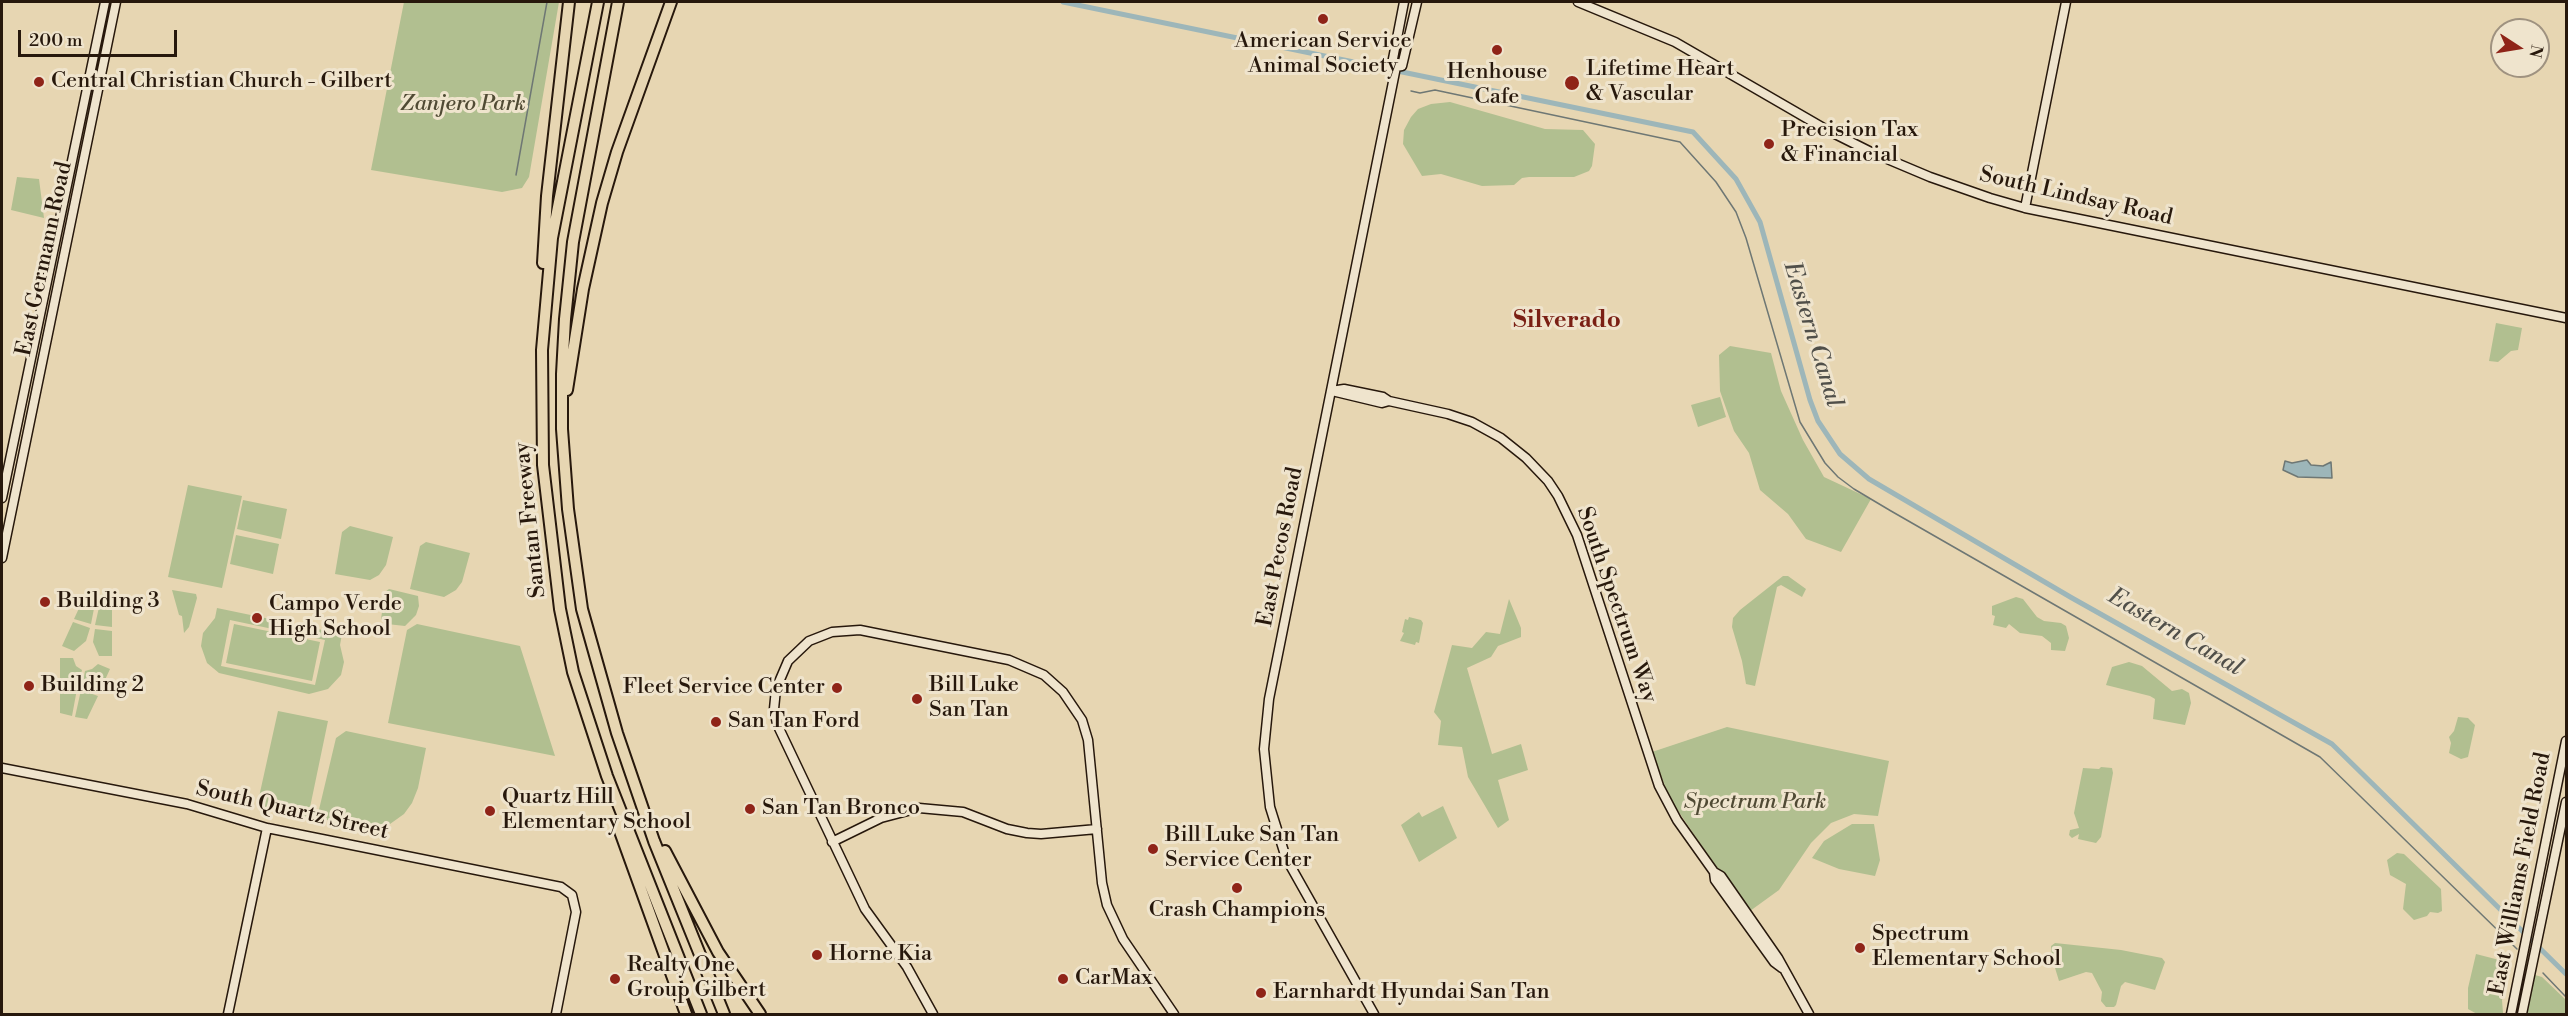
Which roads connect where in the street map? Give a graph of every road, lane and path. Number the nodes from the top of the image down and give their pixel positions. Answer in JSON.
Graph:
{"nodes":[{"id":1,"x":105,"y":2,"type":"edge"},
{"id":2,"x":116,"y":2,"type":"edge"},
{"id":3,"x":569,"y":2,"type":"edge"},
{"id":4,"x":598,"y":2,"type":"edge"},
{"id":5,"x":618,"y":2,"type":"edge"},
{"id":6,"x":671,"y":2,"type":"edge"},
{"id":7,"x":1404,"y":2,"type":"edge"},
{"id":8,"x":1417,"y":2,"type":"edge"},
{"id":9,"x":1578,"y":2,"type":"edge"},
{"id":10,"x":2066,"y":2,"type":"edge"},
{"id":11,"x":1396,"y":70,"type":"junction"},
{"id":12,"x":2025,"y":208,"type":"junction"},
{"id":13,"x":2566,"y":318,"type":"edge"},
{"id":14,"x":542,"y":350,"type":"junction"},
{"id":15,"x":1331,"y":391,"type":"junction"},
{"id":16,"x":562,"y":429,"type":"junction"},
{"id":17,"x":2,"y":498,"type":"edge"},
{"id":18,"x":2,"y":558,"type":"edge"},
{"id":19,"x":2566,"y":741,"type":"edge"},
{"id":20,"x":2,"y":768,"type":"edge"},
{"id":21,"x":607,"y":776,"type":"junction"},
{"id":22,"x":639,"y":801,"type":"junction"},
{"id":23,"x":2566,"y":802,"type":"edge"},
{"id":24,"x":267,"y":828,"type":"junction"},
{"id":25,"x":1097,"y":829,"type":"junction"},
{"id":26,"x":832,"y":842,"type":"junction"},
{"id":27,"x":228,"y":1014,"type":"edge"},
{"id":28,"x":556,"y":1014,"type":"edge"},
{"id":29,"x":686,"y":1014,"type":"edge"},
{"id":30,"x":702,"y":1014,"type":"edge"},
{"id":31,"x":724,"y":1014,"type":"edge"},
{"id":32,"x":760,"y":1014,"type":"edge"},
{"id":33,"x":933,"y":1014,"type":"edge"},
{"id":34,"x":1174,"y":1014,"type":"edge"},
{"id":35,"x":1374,"y":1014,"type":"edge"},
{"id":36,"x":1809,"y":1014,"type":"edge"},
{"id":37,"x":2511,"y":1014,"type":"edge"},
{"id":38,"x":2522,"y":1014,"type":"edge"}],
"edges":[{"from":1,"to":17,"type":"main road","name":"East Germann Road"},
{"from":2,"to":18,"type":"main road","name":"East Germann Road"},
{"from":3,"to":14,"type":"highway"},
{"from":4,"to":14,"type":"highway","name":"Santan Freeway"},
{"from":5,"to":16,"type":"highway","name":"Santan Freeway"},
{"from":6,"to":16,"type":"highway"},
{"from":7,"to":11,"type":"main road","name":"East Pecos Road"},
{"from":8,"to":11,"type":"main road","name":"East Pecos Road"},
{"from":9,"to":12,"type":"main road","name":"South Lindsay Road"},
{"from":10,"to":12,"type":"main road"},
{"from":11,"to":15,"type":"main road","name":"East Pecos Road"},
{"from":12,"to":13,"type":"main road","name":"South Lindsay Road"},
{"from":14,"to":21,"type":"highway","name":"Santan Freeway"},
{"from":15,"to":35,"type":"main road","name":"East Pecos Road"},
{"from":15,"to":36,"type":"main road","name":"South Spectrum Way"},
{"from":16,"to":22,"type":"highway","name":"Santan Freeway"},
{"from":19,"to":37,"type":"main road","name":"East Williams Field Road"},
{"from":20,"to":24,"type":"main road","name":"South Quartz Street"},
{"from":21,"to":29,"type":"highway"},
{"from":21,"to":30,"type":"highway","name":"Santan Freeway"},
{"from":22,"to":31,"type":"highway","name":"Santan Freeway"},
{"from":22,"to":32,"type":"highway"},
{"from":23,"to":38,"type":"main road","name":"East Williams Field Road"},
{"from":24,"to":27,"type":"main road"},
{"from":24,"to":28,"type":"main road","name":"South Quartz Street"},
{"from":25,"to":26,"type":"main road"},
{"from":25,"to":26,"type":"main road"},
{"from":25,"to":34,"type":"main road"},
{"from":26,"to":33,"type":"main road"}]}
